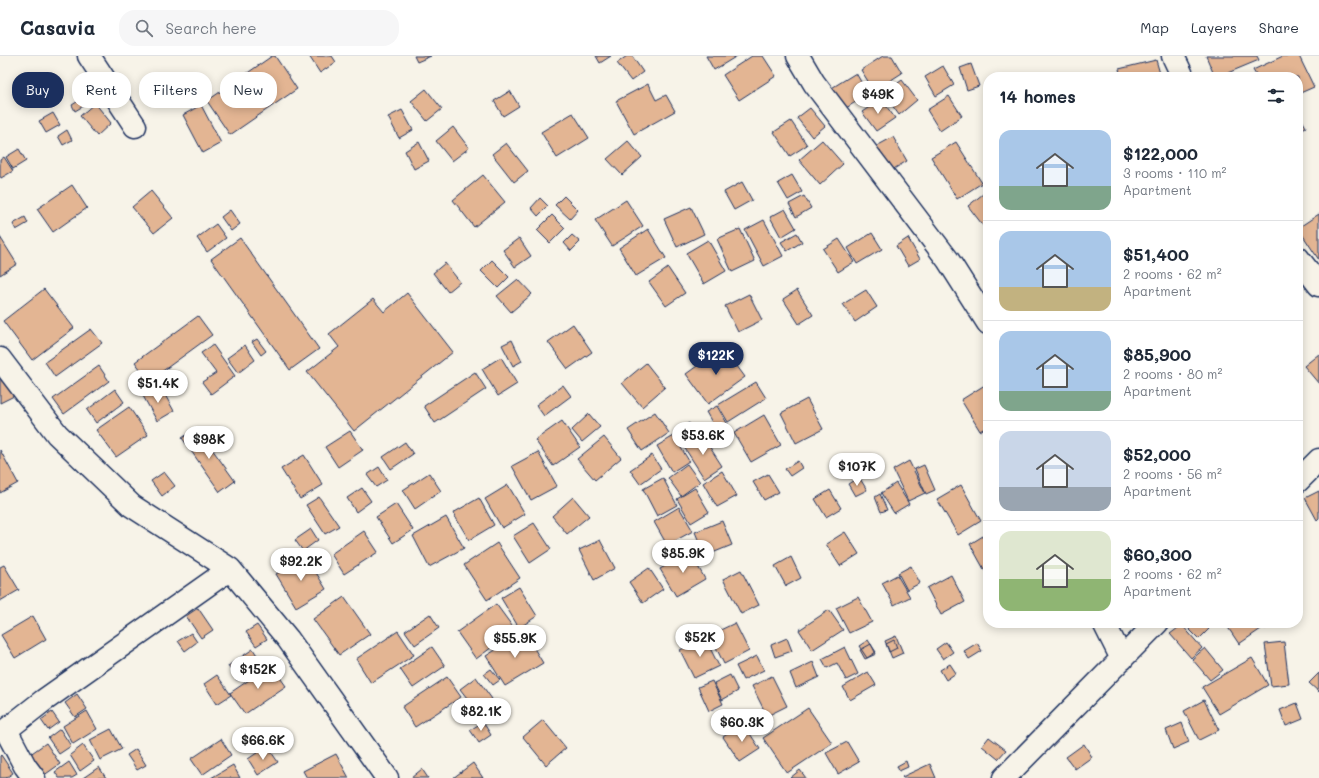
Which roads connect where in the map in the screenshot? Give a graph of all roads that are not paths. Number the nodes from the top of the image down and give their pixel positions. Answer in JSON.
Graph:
{"nodes":[{"id":1,"x":89,"y":56,"type":"edge"},
{"id":2,"x":798,"y":56,"type":"edge"},
{"id":3,"x":1173,"y":56,"type":"edge"},
{"id":4,"x":1181,"y":72,"type":"edge"},
{"id":5,"x":135,"y":126,"type":"dead end"},
{"id":6,"x":1303,"y":264,"type":"edge"},
{"id":7,"x":1319,"y":285,"type":"edge"},
{"id":8,"x":983,"y":315,"type":"edge"},
{"id":9,"x":0,"y":359,"type":"edge"},
{"id":10,"x":1319,"y":460,"type":"edge"},
{"id":11,"x":1303,"y":476,"type":"edge"},
{"id":12,"x":230,"y":569,"type":"junction"},
{"id":13,"x":1106,"y":628,"type":"edge"},
{"id":14,"x":1152,"y":628,"type":"edge"},
{"id":15,"x":1122,"y":659,"type":"junction"},
{"id":16,"x":34,"y":778,"type":"edge"},
{"id":17,"x":387,"y":778,"type":"edge"},
{"id":18,"x":1004,"y":778,"type":"edge"}],
"edges":[{"from":1,"to":5,"type":"street"},
{"from":2,"to":8,"type":"street"},
{"from":3,"to":4,"type":"street"},
{"from":6,"to":7,"type":"street"},
{"from":9,"to":12,"type":"street"},
{"from":10,"to":11,"type":"street"},
{"from":12,"to":16,"type":"street"},
{"from":12,"to":17,"type":"street"},
{"from":13,"to":15,"type":"street"},
{"from":14,"to":15,"type":"street"},
{"from":15,"to":18,"type":"street"}]}
